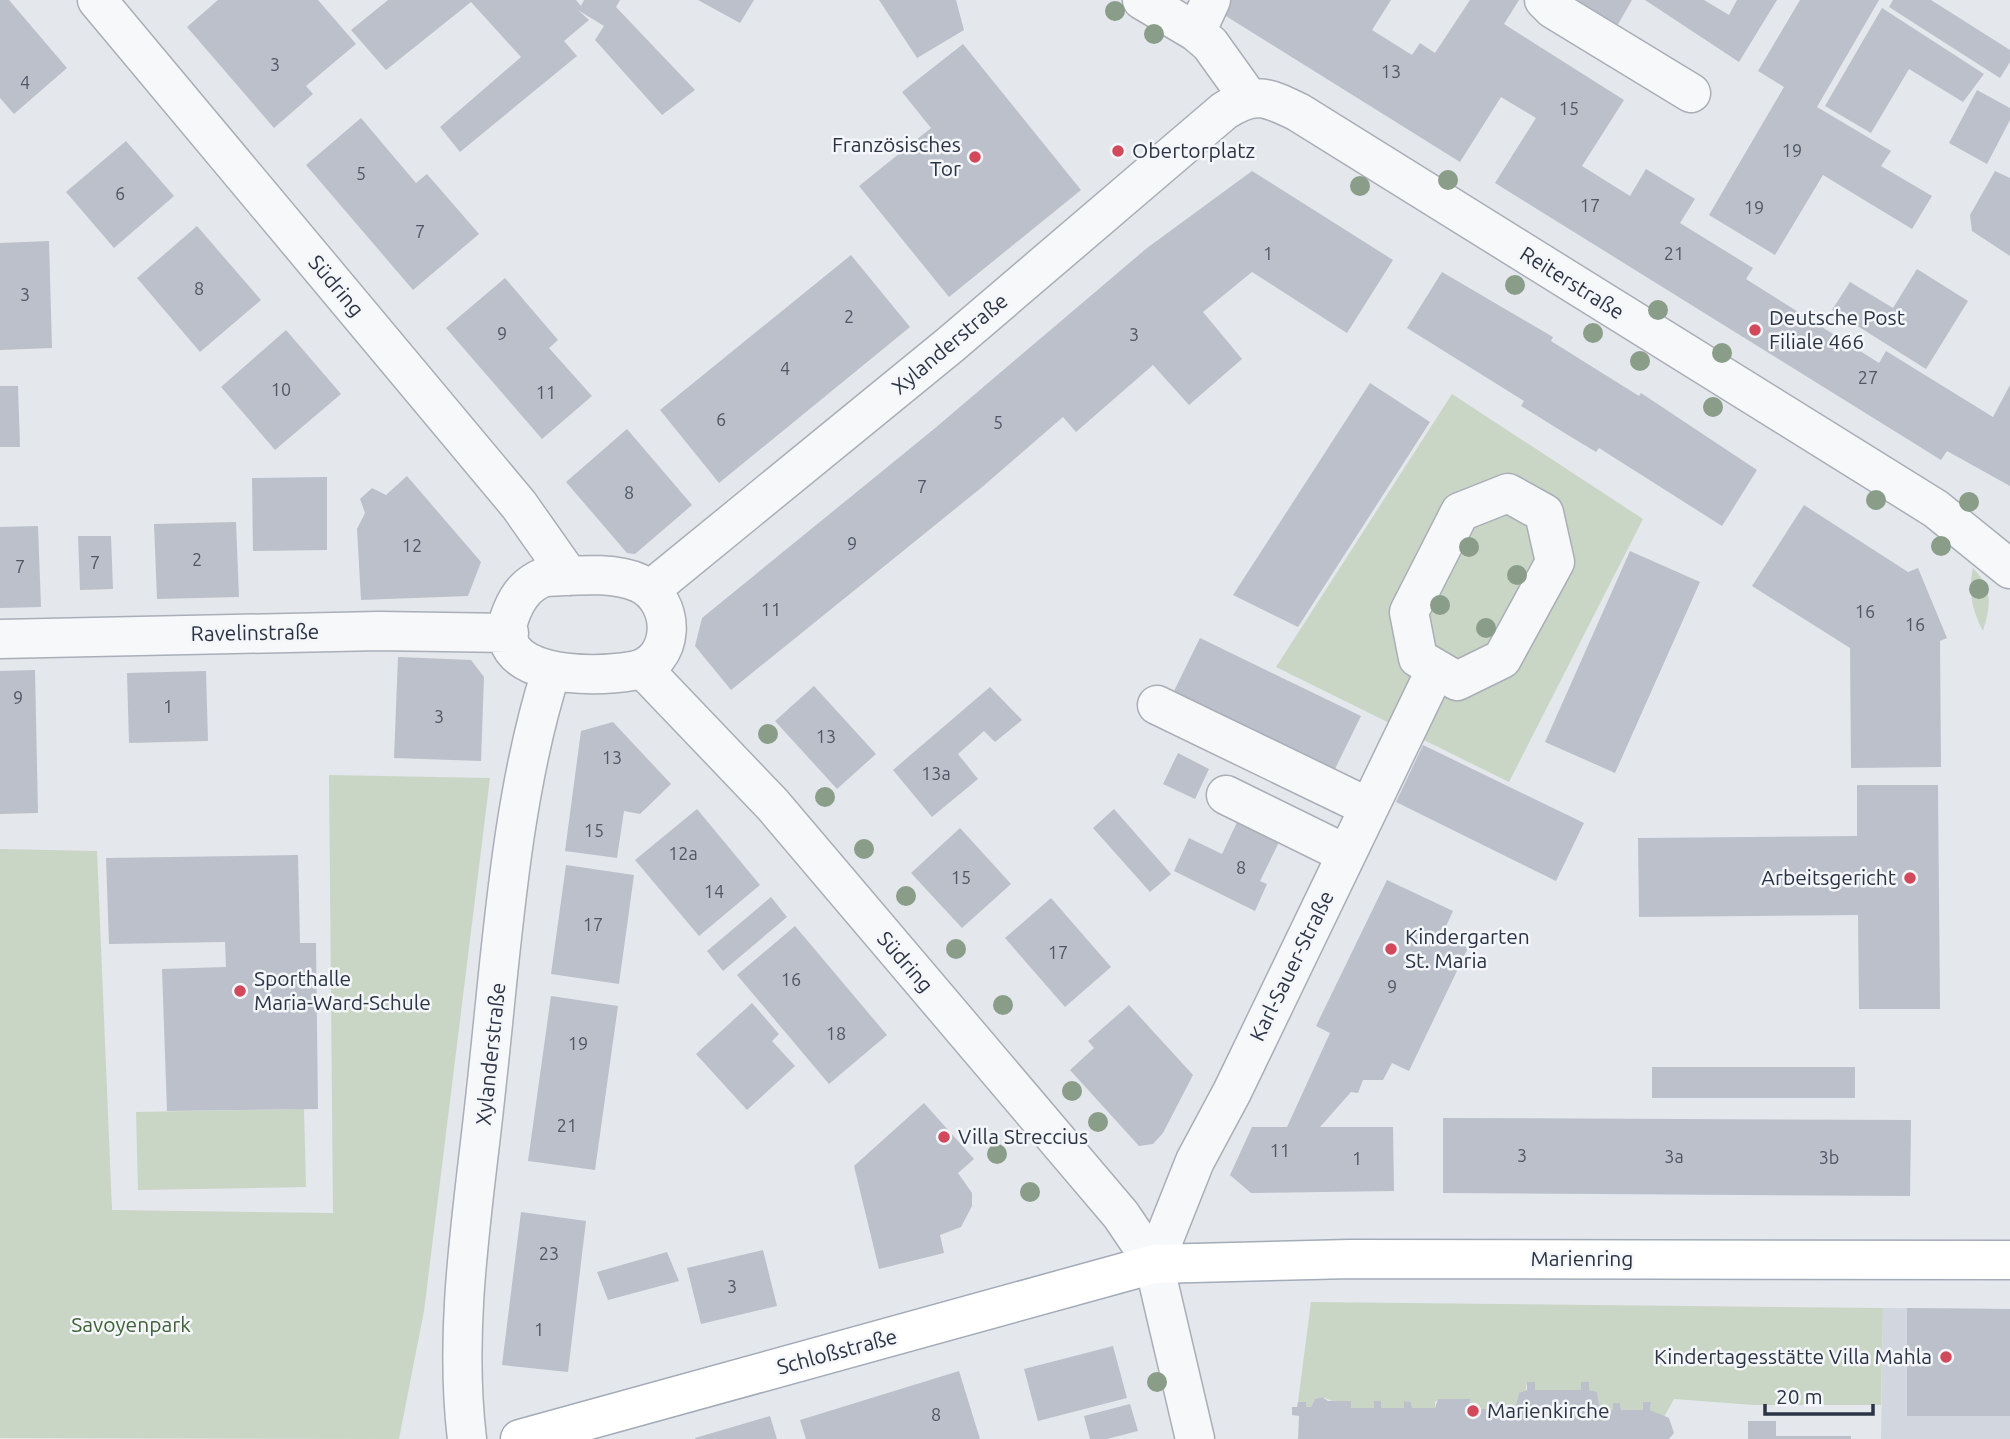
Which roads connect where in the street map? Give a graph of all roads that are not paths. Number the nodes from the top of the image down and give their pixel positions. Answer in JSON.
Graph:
{"nodes":[{"id":1,"x":97,"y":0,"type":"edge"},
{"id":2,"x":1142,"y":0,"type":"edge"},
{"id":3,"x":1544,"y":0,"type":"edge"},
{"id":4,"x":1203,"y":16,"type":"edge"},
{"id":5,"x":1691,"y":93,"type":"dead end"},
{"id":6,"x":1248,"y":97,"type":"junction"},
{"id":7,"x":2010,"y":569,"type":"edge"},
{"id":8,"x":569,"y":576,"type":"junction"},
{"id":9,"x":650,"y":590,"type":"junction"},
{"id":10,"x":509,"y":633,"type":"junction"},
{"id":11,"x":0,"y":639,"type":"edge"},
{"id":12,"x":644,"y":670,"type":"junction"},
{"id":13,"x":1436,"y":671,"type":"junction"},
{"id":14,"x":551,"y":672,"type":"junction"},
{"id":15,"x":1157,"y":705,"type":"dead end"},
{"id":16,"x":1226,"y":795,"type":"dead end"},
{"id":17,"x":1368,"y":807,"type":"junction"},
{"id":18,"x":1346,"y":853,"type":"junction"},
{"id":19,"x":2010,"y":1259,"type":"edge"},
{"id":20,"x":1154,"y":1264,"type":"junction"},
{"id":21,"x":467,"y":1439,"type":"edge"},
{"id":22,"x":520,"y":1439,"type":"edge"},
{"id":23,"x":1195,"y":1439,"type":"edge"}],
"edges":[{"from":1,"to":8,"type":"street","name":"Südring"},
{"from":2,"to":4,"type":"street"},
{"from":3,"to":5,"type":"street"},
{"from":4,"to":6,"type":"street"},
{"from":6,"to":7,"type":"street","name":"Reiterstraße"},
{"from":6,"to":9,"type":"street","name":"Xylanderstraße"},
{"from":8,"to":9,"type":"street"},
{"from":8,"to":10,"type":"street"},
{"from":9,"to":12,"type":"street"},
{"from":10,"to":11,"type":"street","name":"Ravelinstraße"},
{"from":10,"to":14,"type":"street"},
{"from":12,"to":14,"type":"street"},
{"from":12,"to":20,"type":"street","name":"Südring"},
{"from":13,"to":13,"type":"street"},
{"from":13,"to":17,"type":"street","name":"Karl-Sauer-Straße"},
{"from":14,"to":21,"type":"street","name":"Xylanderstraße"},
{"from":15,"to":17,"type":"street"},
{"from":16,"to":18,"type":"street"},
{"from":17,"to":18,"type":"street","name":"Karl-Sauer-Straße"},
{"from":18,"to":20,"type":"street","name":"Karl-Sauer-Straße"},
{"from":19,"to":20,"type":"main road","name":"Marienring"},
{"from":20,"to":22,"type":"main road","name":"Schloßstraße"},
{"from":20,"to":23,"type":"street"}]}
